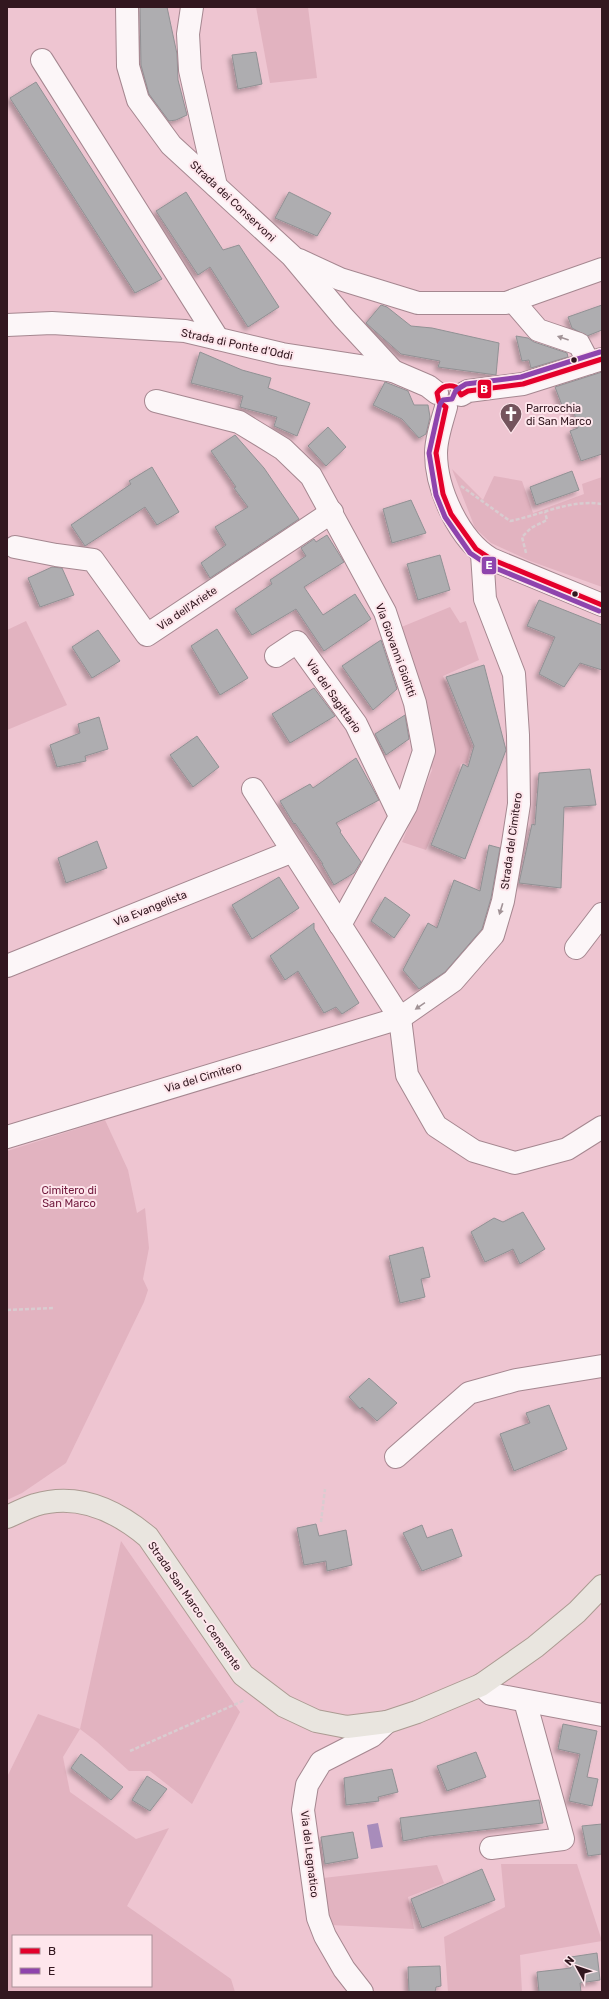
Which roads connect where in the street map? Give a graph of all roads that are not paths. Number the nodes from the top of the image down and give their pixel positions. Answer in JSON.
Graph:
{"nodes":[{"id":1,"x":127,"y":7,"type":"edge"},
{"id":2,"x":192,"y":7,"type":"edge"},
{"id":3,"x":42,"y":60,"type":"dead end"},
{"id":4,"x":216,"y":186,"type":"junction"},
{"id":5,"x":292,"y":256,"type":"junction"},
{"id":6,"x":602,"y":269,"type":"edge"},
{"id":7,"x":513,"y":300,"type":"junction"},
{"id":8,"x":7,"y":325,"type":"edge"},
{"id":9,"x":218,"y":339,"type":"junction"},
{"id":10,"x":596,"y":361,"type":"edge"},
{"id":11,"x":393,"y":371,"type":"junction"},
{"id":12,"x":448,"y":398,"type":"junction"},
{"id":13,"x":156,"y":401,"type":"dead end"},
{"id":14,"x":332,"y":512,"type":"junction"},
{"id":15,"x":15,"y":546,"type":"dead end"},
{"id":16,"x":482,"y":554,"type":"junction"},
{"id":17,"x":602,"y":605,"type":"edge"},
{"id":18,"x":276,"y":656,"type":"dead end"},
{"id":19,"x":253,"y":789,"type":"dead end"},
{"id":20,"x":400,"y":816,"type":"junction"},
{"id":21,"x":293,"y":851,"type":"junction"},
{"id":22,"x":602,"y":914,"type":"edge"},
{"id":23,"x":340,"y":925,"type":"junction"},
{"id":24,"x":576,"y":948,"type":"dead end"},
{"id":25,"x":7,"y":966,"type":"edge"},
{"id":26,"x":400,"y":1018,"type":"junction"},
{"id":27,"x":602,"y":1127,"type":"edge"},
{"id":28,"x":7,"y":1137,"type":"edge"},
{"id":29,"x":602,"y":1366,"type":"edge"},
{"id":30,"x":396,"y":1457,"type":"dead end"},
{"id":31,"x":7,"y":1517,"type":"edge"},
{"id":32,"x":602,"y":1586,"type":"edge"},
{"id":33,"x":480,"y":1685,"type":"junction"},
{"id":34,"x":525,"y":1701,"type":"junction"},
{"id":35,"x":602,"y":1715,"type":"edge"},
{"id":36,"x":387,"y":1722,"type":"junction"},
{"id":37,"x":491,"y":1848,"type":"dead end"},
{"id":38,"x":362,"y":1992,"type":"edge"}],
"edges":[{"from":1,"to":4,"type":"street","name":"Strada dei Conservoni"},
{"from":2,"to":4,"type":"street"},
{"from":3,"to":9,"type":"street"},
{"from":4,"to":5,"type":"street","name":"Strada dei Conservoni"},
{"from":5,"to":7,"type":"street"},
{"from":5,"to":11,"type":"street","name":"Strada dei Conservoni"},
{"from":6,"to":7,"type":"street"},
{"from":10,"to":7,"type":"street","one_way":true},
{"from":8,"to":9,"type":"street","name":"Strada di Ponte d'Oddi"},
{"from":9,"to":11,"type":"street","name":"Strada di Ponte d'Oddi"},
{"from":10,"to":12,"type":"street"},
{"from":11,"to":12,"type":"street","name":"Strada di Ponte d'Oddi"},
{"from":12,"to":16,"type":"street"},
{"from":13,"to":14,"type":"street","name":"Via Giovanni Giolitti"},
{"from":14,"to":15,"type":"street","name":"Via dell'Ariete"},
{"from":14,"to":20,"type":"street","name":"Via Giovanni Giolitti"},
{"from":16,"to":17,"type":"street"},
{"from":16,"to":26,"type":"street","name":"Strada del Cimitero","one_way":true},
{"from":18,"to":20,"type":"street","name":"Via del Sagittario"},
{"from":19,"to":21,"type":"street"},
{"from":20,"to":23,"type":"street","name":"Via Giovanni Giolitti"},
{"from":21,"to":23,"type":"street"},
{"from":21,"to":25,"type":"street","name":"Via Evangelista"},
{"from":22,"to":24,"type":"street"},
{"from":23,"to":26,"type":"street"},
{"from":26,"to":27,"type":"street"},
{"from":26,"to":28,"type":"street","name":"Via del Cimitero"},
{"from":29,"to":30,"type":"street"},
{"from":31,"to":36,"type":"main road","name":"Strada San Marco - Cenerente"},
{"from":32,"to":33,"type":"main road","name":"Strada San Marco - Cenerente"},
{"from":33,"to":34,"type":"street"},
{"from":33,"to":36,"type":"main road","name":"Strada San Marco - Cenerente"},
{"from":34,"to":35,"type":"street"},
{"from":34,"to":37,"type":"street"},
{"from":36,"to":38,"type":"street","name":"Via del Legnatico"}]}
